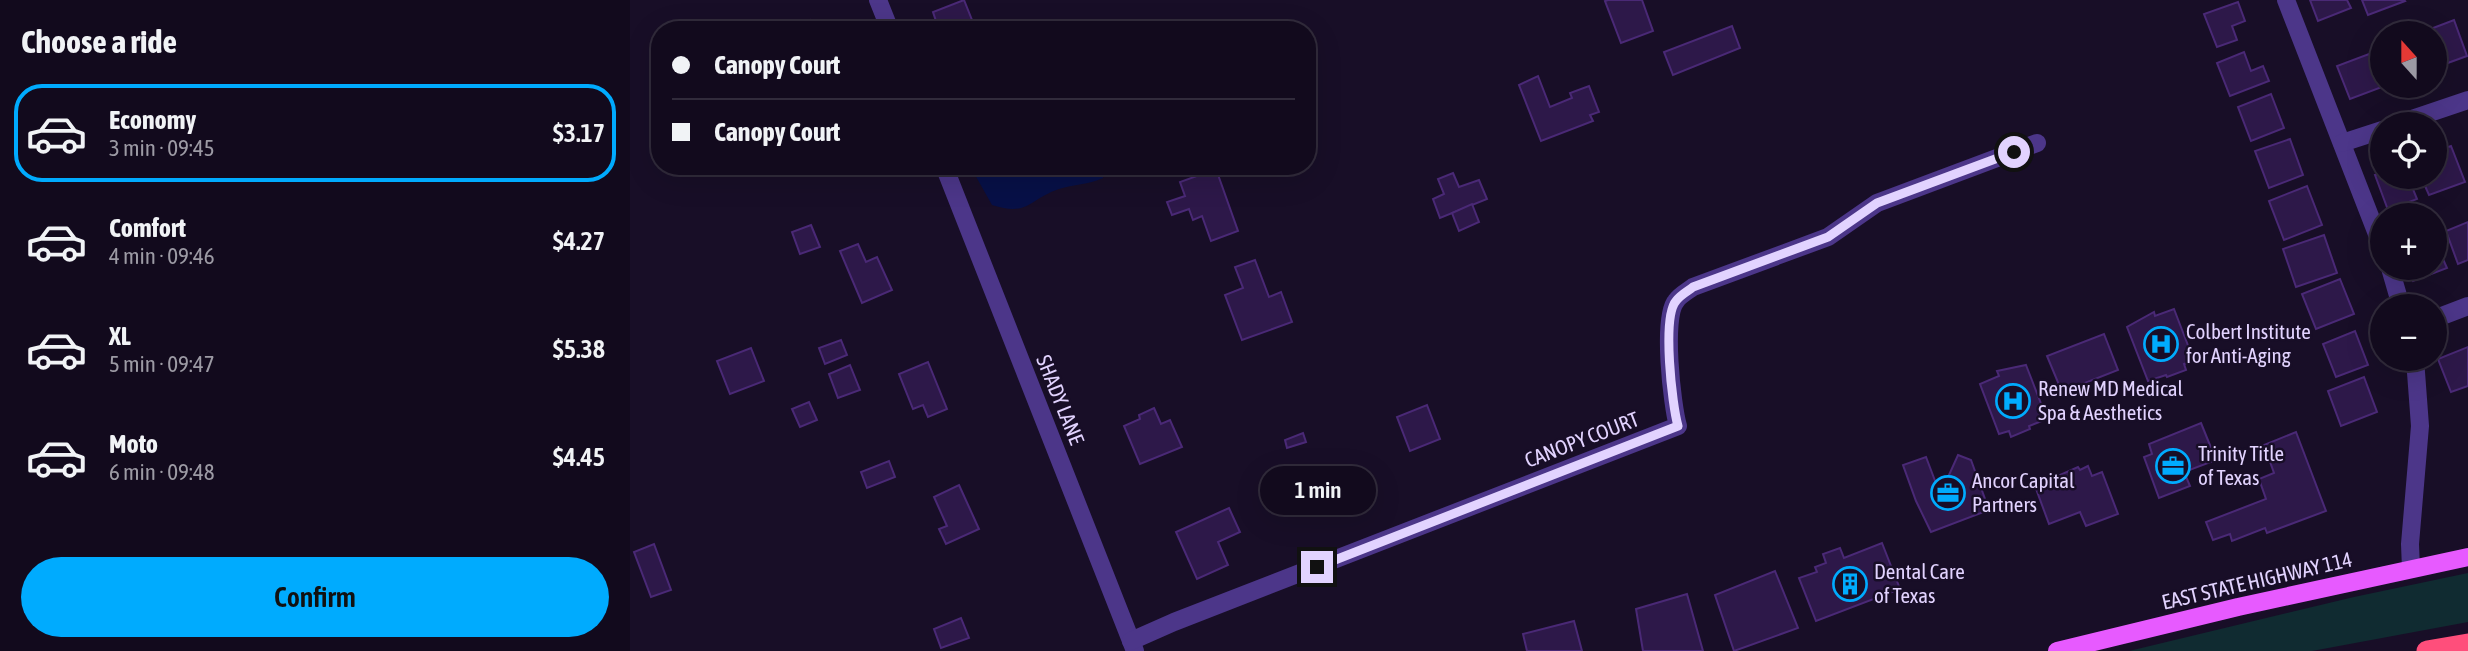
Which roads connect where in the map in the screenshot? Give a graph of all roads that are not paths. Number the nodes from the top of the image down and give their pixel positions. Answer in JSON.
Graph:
{"nodes":[{"id":1,"x":878,"y":0,"type":"edge"},
{"id":2,"x":2286,"y":0,"type":"edge"},
{"id":3,"x":886,"y":21,"type":"edge"},
{"id":4,"x":2468,"y":100,"type":"edge"},
{"id":5,"x":2433,"y":112,"type":"edge"},
{"id":6,"x":2370,"y":134,"type":"edge"},
{"id":7,"x":2037,"y":143,"type":"dead end"},
{"id":8,"x":2342,"y":143,"type":"junction"},
{"id":9,"x":948,"y":175,"type":"edge"},
{"id":10,"x":2370,"y":216,"type":"edge"},
{"id":11,"x":2468,"y":306,"type":"edge"},
{"id":12,"x":2447,"y":314,"type":"edge"},
{"id":13,"x":2416,"y":371,"type":"edge"},
{"id":14,"x":2468,"y":557,"type":"edge"},
{"id":15,"x":2411,"y":569,"type":"junction"},
{"id":16,"x":2468,"y":644,"type":"edge"},
{"id":17,"x":1133,"y":646,"type":"edge"},
{"id":18,"x":2057,"y":651,"type":"edge"},
{"id":19,"x":2427,"y":651,"type":"edge"}],
"edges":[{"from":1,"to":3,"type":"street"},
{"from":2,"to":8,"type":"street"},
{"from":4,"to":5,"type":"street"},
{"from":6,"to":8,"type":"street"},
{"from":7,"to":17,"type":"street","name":"CANOPY COURT"},
{"from":8,"to":10,"type":"street"},
{"from":9,"to":17,"type":"street","name":"SHADY LANE"},
{"from":11,"to":12,"type":"street"},
{"from":13,"to":15,"type":"street"},
{"from":14,"to":15,"type":"main road","name":"EAST STATE HIGHWAY 114"},
{"from":15,"to":18,"type":"main road","name":"EAST STATE HIGHWAY 114"},
{"from":16,"to":19,"type":"highway"}]}
